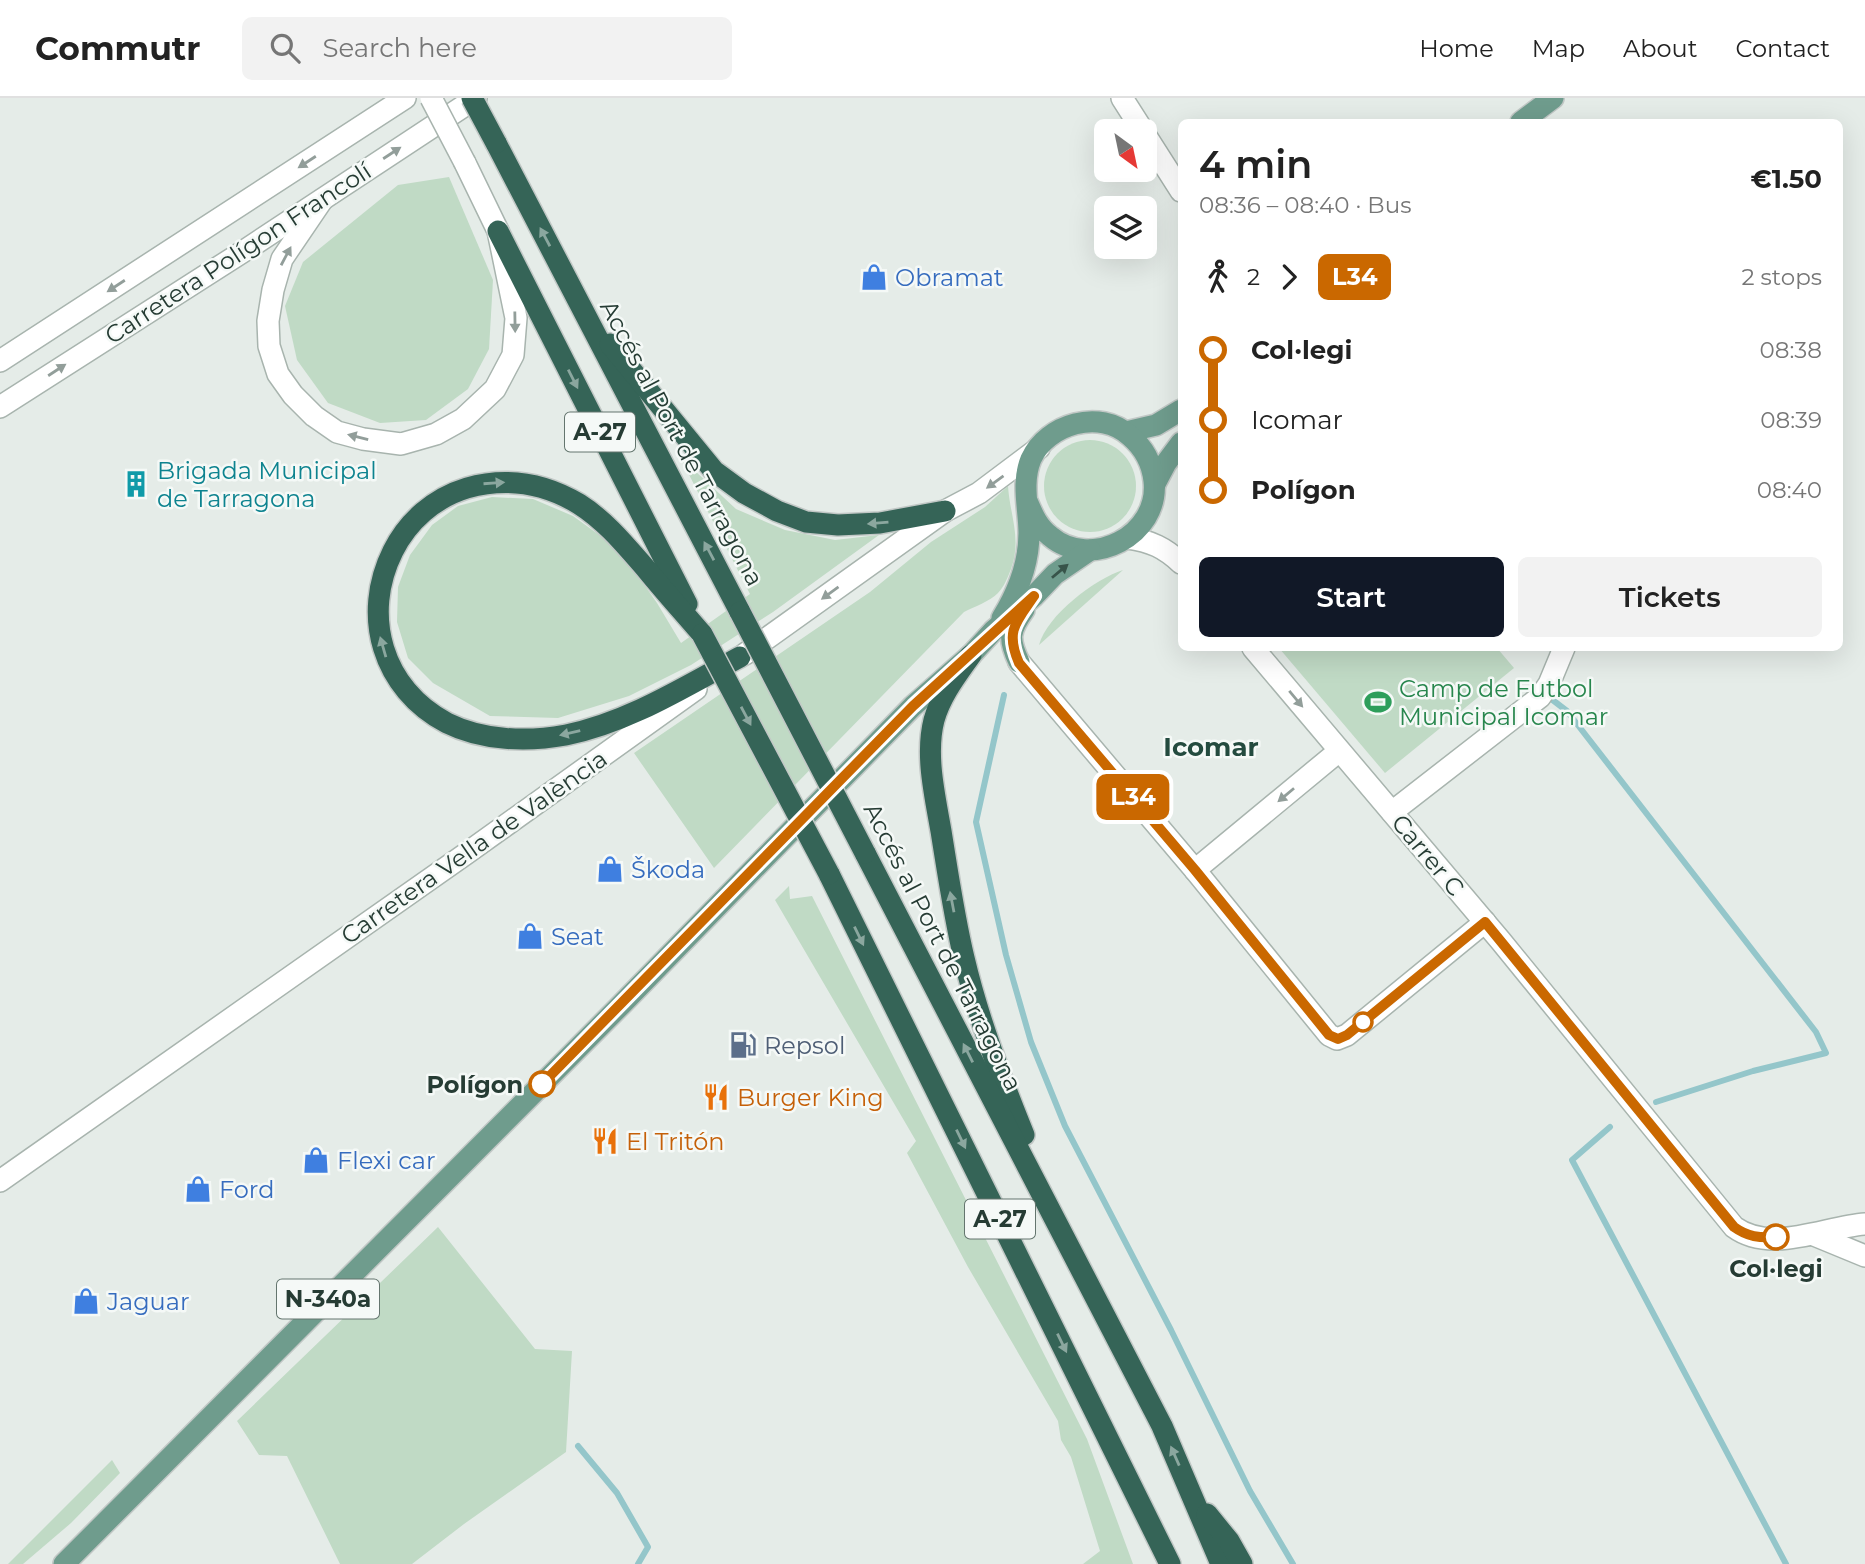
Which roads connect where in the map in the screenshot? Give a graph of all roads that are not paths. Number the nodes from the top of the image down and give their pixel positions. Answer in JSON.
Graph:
{"nodes":[{"id":1,"x":405,"y":98,"type":"edge"},
{"id":2,"x":431,"y":98,"type":"edge"},
{"id":3,"x":474,"y":98,"type":"edge"},
{"id":4,"x":1122,"y":98,"type":"edge"},
{"id":5,"x":1553,"y":98,"type":"edge"},
{"id":6,"x":1136,"y":119,"type":"edge"},
{"id":7,"x":1525,"y":119,"type":"edge"},
{"id":8,"x":1157,"y":153,"type":"edge"},
{"id":9,"x":1178,"y":186,"type":"edge"},
{"id":10,"x":321,"y":200,"type":"junction"},
{"id":11,"x":498,"y":231,"type":"junction"},
{"id":12,"x":588,"y":319,"type":"junction"},
{"id":13,"x":0,"y":361,"type":"edge"},
{"id":14,"x":0,"y":407,"type":"edge"},
{"id":15,"x":1178,"y":412,"type":"edge"},
{"id":16,"x":1126,"y":432,"type":"junction"},
{"id":17,"x":1040,"y":447,"type":"junction"},
{"id":18,"x":1178,"y":447,"type":"edge"},
{"id":19,"x":1155,"y":484,"type":"junction"},
{"id":20,"x":1027,"y":501,"type":"junction"},
{"id":21,"x":945,"y":511,"type":"junction"},
{"id":22,"x":1128,"y":538,"type":"junction"},
{"id":23,"x":1090,"y":550,"type":"junction"},
{"id":24,"x":1178,"y":561,"type":"edge"},
{"id":25,"x":1034,"y":596,"type":"junction"},
{"id":26,"x":993,"y":631,"type":"junction"},
{"id":27,"x":702,"y":634,"type":"junction"},
{"id":28,"x":1256,"y":651,"type":"edge"},
{"id":29,"x":1563,"y":651,"type":"edge"},
{"id":30,"x":971,"y":655,"type":"junction"},
{"id":31,"x":740,"y":657,"type":"junction"},
{"id":32,"x":1019,"y":663,"type":"joint"},
{"id":33,"x":1339,"y":751,"type":"junction"},
{"id":34,"x":1392,"y":813,"type":"junction"},
{"id":35,"x":1195,"y":870,"type":"junction"},
{"id":36,"x":1485,"y":922,"type":"junction"},
{"id":37,"x":0,"y":1181,"type":"edge"},
{"id":38,"x":1865,"y":1224,"type":"edge"},
{"id":39,"x":1814,"y":1236,"type":"junction"},
{"id":40,"x":1864,"y":1256,"type":"edge"},
{"id":41,"x":1078,"y":1267,"type":"junction"},
{"id":42,"x":1193,"y":1497,"type":"junction"},
{"id":43,"x":1149,"y":1519,"type":"junction"},
{"id":44,"x":64,"y":1564,"type":"edge"},
{"id":45,"x":1160,"y":1564,"type":"edge"},
{"id":46,"x":1170,"y":1564,"type":"edge"},
{"id":47,"x":1221,"y":1564,"type":"edge"},
{"id":48,"x":1242,"y":1564,"type":"edge"}],
"edges":[{"from":1,"to":13,"type":"street","name":"Carretera Polígon Francolí","one_way":true},
{"from":2,"to":11,"type":"street","number":"A-27","bridge":true},
{"from":10,"to":3,"type":"street","name":"Carretera Polígon Francolí","one_way":true},
{"from":12,"to":3,"type":"highway","name":"Accés al Port de Tarragona","number":"A-27","one_way":true,"bridge":true},
{"from":4,"to":6,"type":"street"},
{"from":5,"to":7,"type":"main road"},
{"from":8,"to":9,"type":"street"},
{"from":11,"to":10,"type":"street","one_way":true},
{"from":14,"to":10,"type":"street","name":"Carretera Polígon Francolí","one_way":true},
{"from":11,"to":27,"type":"highway","number":"A-27","one_way":true},
{"from":21,"to":12,"type":"highway","one_way":true},
{"from":41,"to":12,"type":"highway","name":"Accés al Port de Tarragona","number":"A-27","one_way":true,"bridge":true},
{"from":15,"to":16,"type":"main road"},
{"from":16,"to":17,"type":"main road","number":"N-340a"},
{"from":16,"to":19,"type":"main road"},
{"from":17,"to":20,"type":"main road","number":"N-340a"},
{"from":17,"to":21,"type":"street","name":"Carretera Vella de València","one_way":true},
{"from":18,"to":19,"type":"main road"},
{"from":19,"to":22,"type":"main road"},
{"from":20,"to":23,"type":"main road"},
{"from":20,"to":26,"type":"main road","number":"N-340a"},
{"from":21,"to":31,"type":"street","name":"Carretera Vella de València","one_way":true},
{"from":22,"to":23,"type":"main road","number":"N-340a"},
{"from":22,"to":24,"type":"street"},
{"from":25,"to":23,"type":"main road","number":"N-340a","one_way":true},
{"from":25,"to":26,"type":"main road","number":"N-340a"},
{"from":25,"to":32,"type":"main road"},
{"from":26,"to":30,"type":"main road","number":"N-340a"},
{"from":31,"to":27,"type":"highway","one_way":true},
{"from":27,"to":43,"type":"highway","number":"A-27","one_way":true,"bridge":true},
{"from":28,"to":33,"type":"street","name":"Carrer C","one_way":true},
{"from":29,"to":34,"type":"street"},
{"from":41,"to":30,"type":"highway","one_way":true},
{"from":30,"to":44,"type":"main road","number":"N-340a"},
{"from":31,"to":37,"type":"street","name":"Carretera Vella de València"},
{"from":32,"to":35,"type":"street"},
{"from":33,"to":34,"type":"street","name":"Carrer C"},
{"from":33,"to":35,"type":"street","one_way":true},
{"from":34,"to":36,"type":"street","name":"Carrer C"},
{"from":35,"to":36,"type":"street"},
{"from":36,"to":39,"type":"street","name":"Carrer C"},
{"from":38,"to":39,"type":"street","name":"Carrer C"},
{"from":39,"to":40,"type":"street","name":"Carrer C"},
{"from":42,"to":41,"type":"highway","name":"Accés al Port de Tarragona","number":"A-27","one_way":true},
{"from":42,"to":47,"type":"highway","name":"Accés al Port de Tarragona","number":"A-27"},
{"from":42,"to":48,"type":"highway"},
{"from":43,"to":45,"type":"highway"},
{"from":43,"to":46,"type":"highway","number":"A-27"}]}
